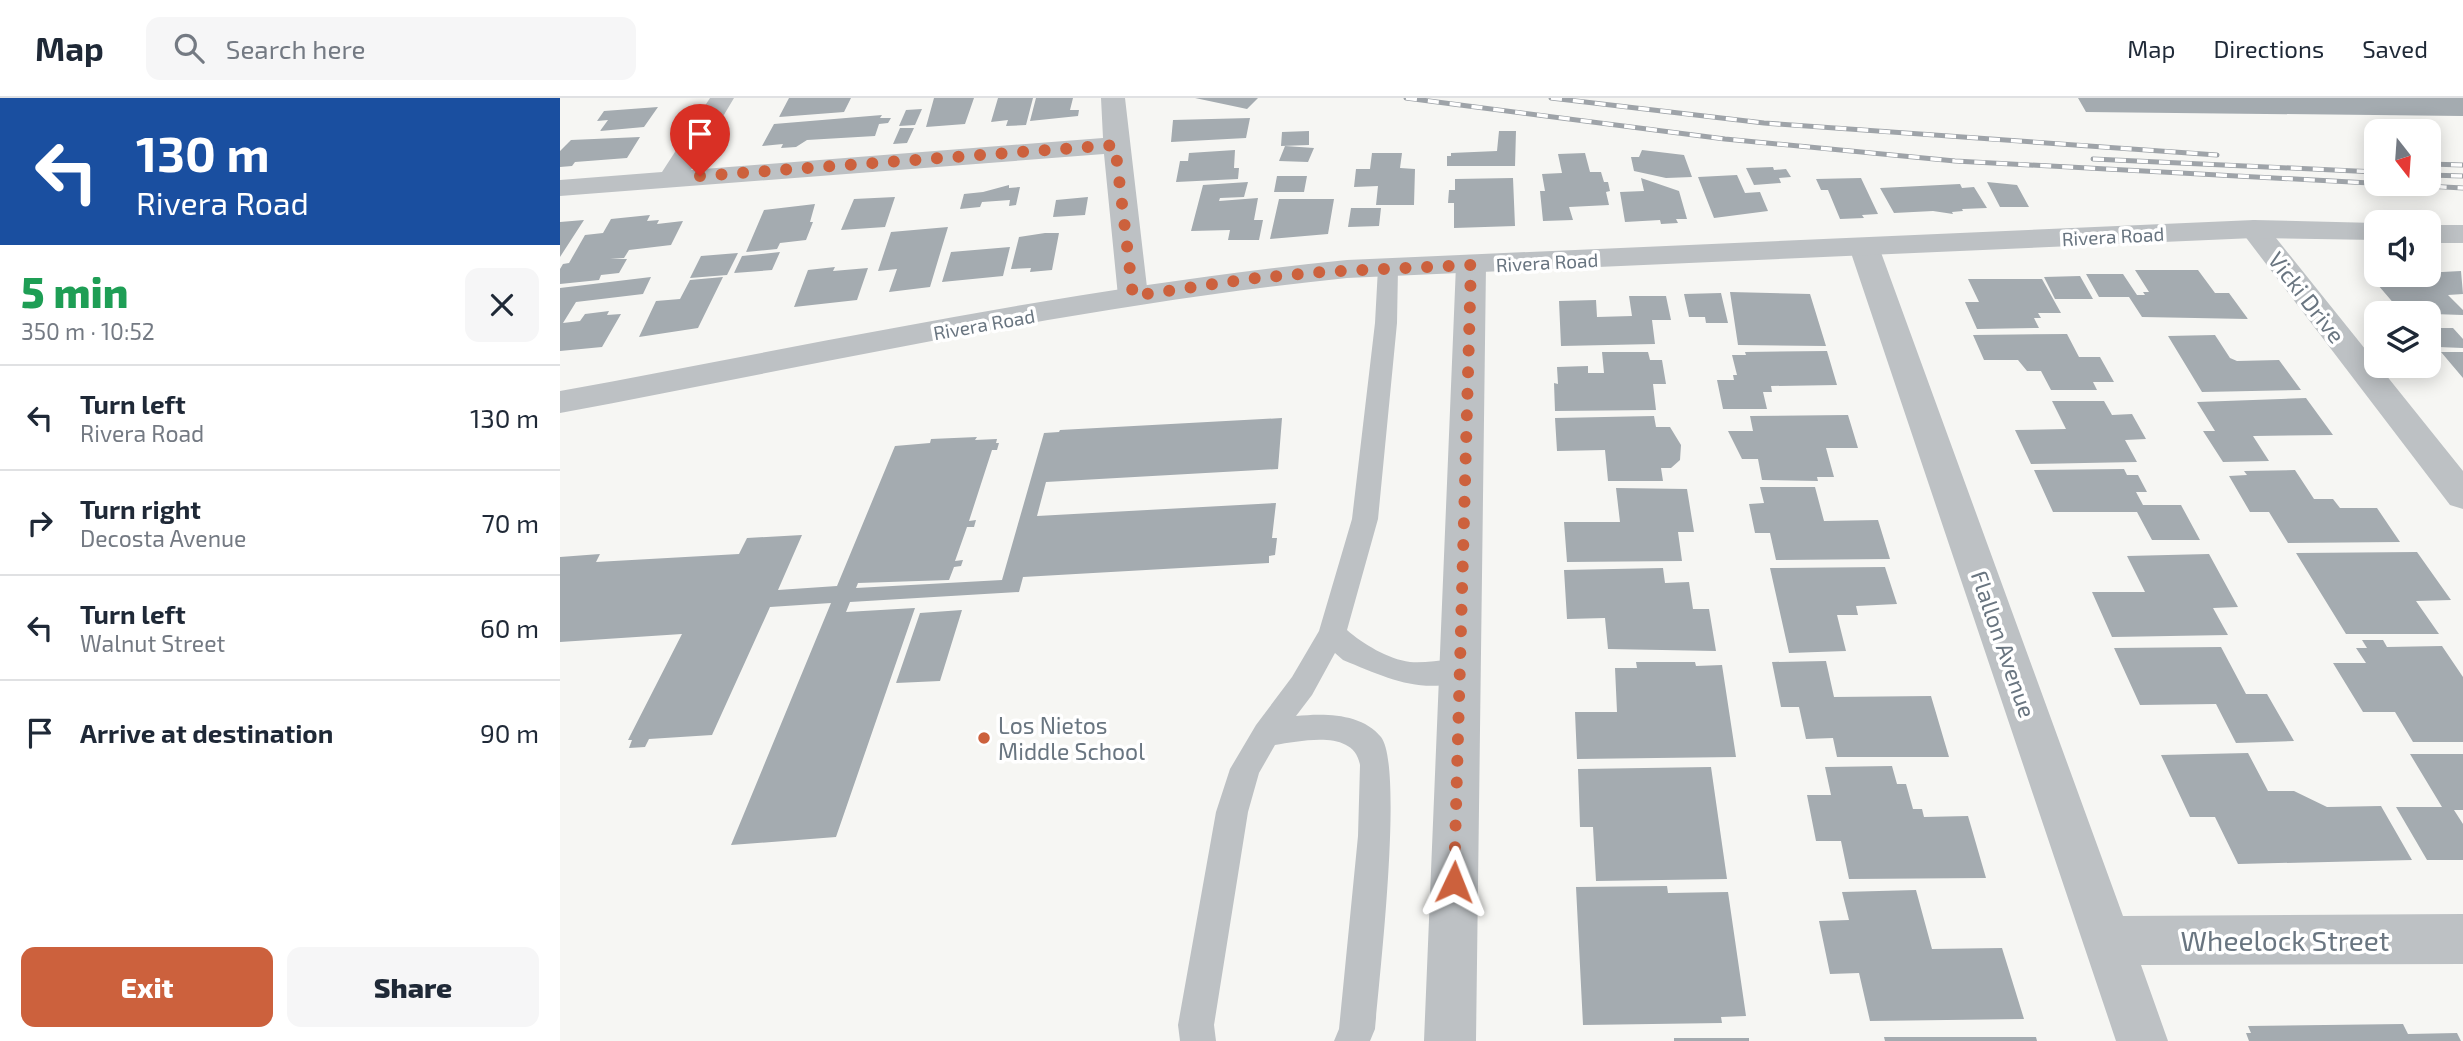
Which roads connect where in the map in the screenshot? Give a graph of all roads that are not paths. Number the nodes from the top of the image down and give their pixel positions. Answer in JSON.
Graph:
{"nodes":[{"id":1,"x":722,"y":98,"type":"edge"},
{"id":2,"x":1113,"y":98,"type":"edge"},
{"id":3,"x":1115,"y":145,"type":"junction"},
{"id":4,"x":672,"y":178,"type":"junction"},
{"id":5,"x":560,"y":188,"type":"edge"},
{"id":6,"x":2254,"y":229,"type":"junction"},
{"id":7,"x":2364,"y":232,"type":"edge"},
{"id":8,"x":2441,"y":234,"type":"edge"},
{"id":9,"x":2463,"y":234,"type":"edge"},
{"id":10,"x":1864,"y":247,"type":"junction"},
{"id":11,"x":1471,"y":265,"type":"junction"},
{"id":12,"x":1388,"y":268,"type":"junction"},
{"id":13,"x":1133,"y":296,"type":"junction"},
{"id":14,"x":560,"y":402,"type":"edge"},
{"id":15,"x":2463,"y":496,"type":"edge"},
{"id":16,"x":1332,"y":634,"type":"junction"},
{"id":17,"x":1460,"y":671,"type":"junction"},
{"id":18,"x":1266,"y":734,"type":"junction"},
{"id":19,"x":2463,"y":939,"type":"edge"},
{"id":20,"x":2108,"y":941,"type":"junction"},
{"id":21,"x":1198,"y":1041,"type":"edge"},
{"id":22,"x":1352,"y":1041,"type":"edge"},
{"id":23,"x":1450,"y":1041,"type":"edge"},
{"id":24,"x":2142,"y":1041,"type":"edge"}],
"edges":[{"from":1,"to":4,"type":"street"},
{"from":2,"to":3,"type":"street"},
{"from":3,"to":4,"type":"street"},
{"from":3,"to":13,"type":"street"},
{"from":4,"to":5,"type":"street"},
{"from":6,"to":7,"type":"street","name":"Rivera Road"},
{"from":6,"to":10,"type":"street","name":"Rivera Road"},
{"from":6,"to":15,"type":"street","name":"Vicki Drive"},
{"from":8,"to":9,"type":"street"},
{"from":10,"to":11,"type":"street","name":"Rivera Road"},
{"from":10,"to":20,"type":"street","name":"Flallon Avenue"},
{"from":11,"to":12,"type":"street","name":"Rivera Road"},
{"from":11,"to":17,"type":"street"},
{"from":12,"to":13,"type":"street","name":"Rivera Road"},
{"from":12,"to":16,"type":"lane"},
{"from":13,"to":14,"type":"street","name":"Rivera Road"},
{"from":16,"to":17,"type":"lane"},
{"from":16,"to":18,"type":"lane"},
{"from":17,"to":23,"type":"street"},
{"from":18,"to":21,"type":"lane"},
{"from":18,"to":22,"type":"lane"},
{"from":19,"to":20,"type":"street","name":"Wheelock Street"},
{"from":20,"to":24,"type":"street","name":"Flallon Avenue"}]}
